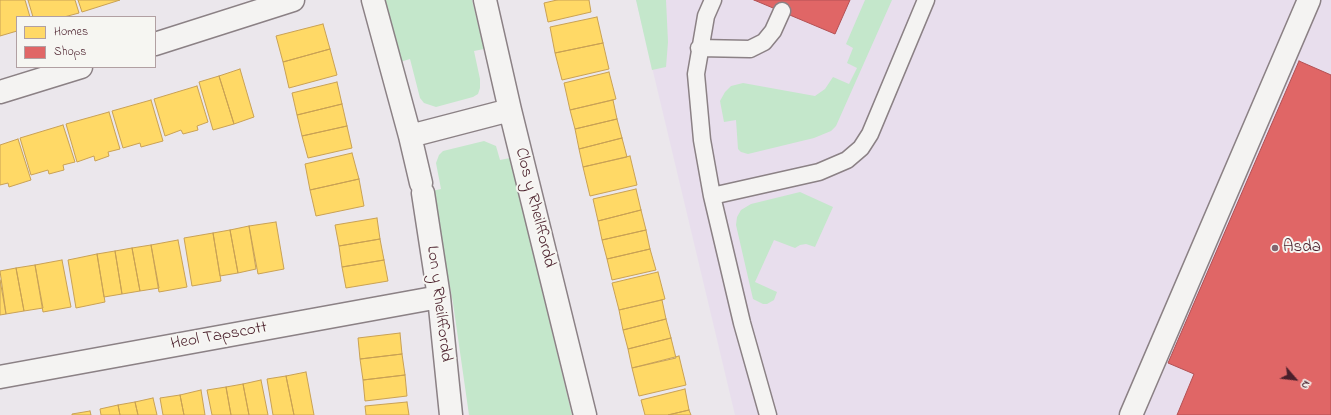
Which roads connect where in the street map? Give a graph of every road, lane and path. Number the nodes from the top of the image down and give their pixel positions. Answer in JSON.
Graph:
{"nodes":[{"id":1,"x":293,"y":0,"type":"edge"},
{"id":2,"x":373,"y":0,"type":"edge"},
{"id":3,"x":485,"y":0,"type":"edge"},
{"id":4,"x":713,"y":0,"type":"edge"},
{"id":5,"x":926,"y":0,"type":"edge"},
{"id":6,"x":1309,"y":0,"type":"edge"},
{"id":7,"x":782,"y":11,"type":"dead end"},
{"id":8,"x":156,"y":44,"type":"edge"},
{"id":9,"x":699,"y":48,"type":"junction"},
{"id":10,"x":78,"y":68,"type":"edge"},
{"id":11,"x":0,"y":92,"type":"edge"},
{"id":12,"x":510,"y":110,"type":"junction"},
{"id":13,"x":410,"y":136,"type":"junction"},
{"id":14,"x":712,"y":196,"type":"junction"},
{"id":15,"x":439,"y":297,"type":"junction"},
{"id":16,"x":0,"y":377,"type":"edge"},
{"id":17,"x":451,"y":415,"type":"edge"},
{"id":18,"x":585,"y":415,"type":"edge"},
{"id":19,"x":768,"y":415,"type":"edge"},
{"id":20,"x":1131,"y":415,"type":"edge"}],
"edges":[{"from":1,"to":8,"type":"street"},
{"from":2,"to":13,"type":"street","name":"Lon y Rheilffordd"},
{"from":3,"to":12,"type":"street","name":"Clos y Rheilffordd"},
{"from":4,"to":9,"type":"lane"},
{"from":5,"to":14,"type":"lane"},
{"from":6,"to":20,"type":"street"},
{"from":7,"to":9,"type":"lane"},
{"from":9,"to":14,"type":"lane"},
{"from":10,"to":11,"type":"street"},
{"from":12,"to":13,"type":"street"},
{"from":12,"to":18,"type":"street","name":"Clos y Rheilffordd"},
{"from":13,"to":15,"type":"street","name":"Lon y Rheilffordd"},
{"from":14,"to":19,"type":"lane"},
{"from":15,"to":16,"type":"street","name":"Heol Tapscott"},
{"from":15,"to":17,"type":"street","name":"Lon y Rheilffordd"}]}
